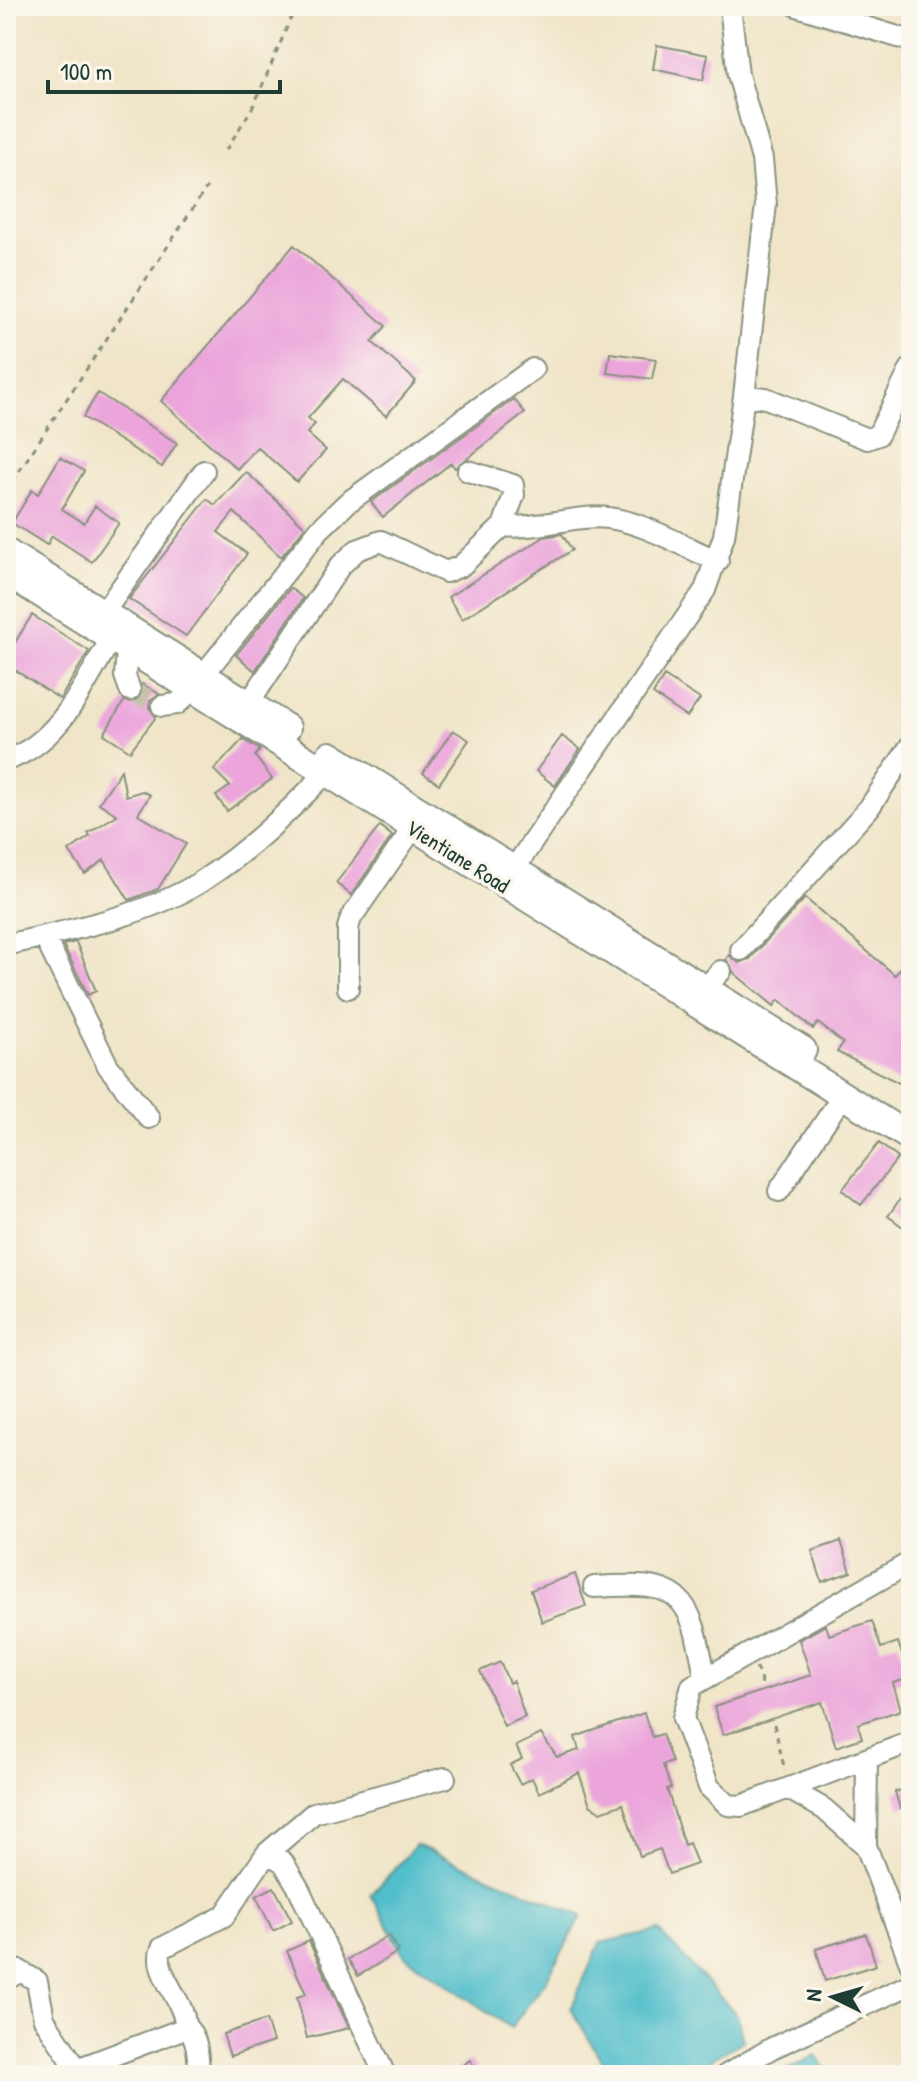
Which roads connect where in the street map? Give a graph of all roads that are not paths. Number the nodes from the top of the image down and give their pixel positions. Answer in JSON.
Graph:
{"nodes":[{"id":1,"x":730,"y":6,"type":"edge"},
{"id":2,"x":797,"y":6,"type":"edge"},
{"id":3,"x":911,"y":41,"type":"edge"},
{"id":4,"x":911,"y":368,"type":"edge"},
{"id":5,"x":533,"y":369,"type":"dead end"},
{"id":6,"x":744,"y":396,"type":"junction"},
{"id":7,"x":204,"y":471,"type":"dead end"},
{"id":8,"x":468,"y":471,"type":"dead end"},
{"id":9,"x":503,"y":526,"type":"junction"},
{"id":10,"x":6,"y":552,"type":"edge"},
{"id":11,"x":718,"y":561,"type":"junction"},
{"id":12,"x":6,"y":572,"type":"edge"},
{"id":13,"x":104,"y":612,"type":"junction"},
{"id":14,"x":119,"y":644,"type":"junction"},
{"id":15,"x":198,"y":682,"type":"junction"},
{"id":16,"x":130,"y":690,"type":"dead end"},
{"id":17,"x":249,"y":703,"type":"junction"},
{"id":18,"x":162,"y":706,"type":"dead end"},
{"id":19,"x":911,"y":745,"type":"edge"},
{"id":20,"x":6,"y":760,"type":"edge"},
{"id":21,"x":326,"y":773,"type":"junction"},
{"id":22,"x":413,"y":828,"type":"junction"},
{"id":23,"x":509,"y":876,"type":"junction"},
{"id":24,"x":44,"y":936,"type":"junction"},
{"id":25,"x":6,"y":945,"type":"edge"},
{"id":26,"x":741,"y":950,"type":"dead end"},
{"id":27,"x":348,"y":988,"type":"dead end"},
{"id":28,"x":843,"y":1095,"type":"junction"},
{"id":29,"x":911,"y":1117,"type":"edge"},
{"id":30,"x":149,"y":1118,"type":"dead end"},
{"id":31,"x":911,"y":1138,"type":"edge"},
{"id":32,"x":779,"y":1191,"type":"dead end"},
{"id":33,"x":911,"y":1562,"type":"edge"},
{"id":34,"x":594,"y":1587,"type":"dead end"},
{"id":35,"x":705,"y":1677,"type":"junction"},
{"id":36,"x":911,"y":1742,"type":"edge"},
{"id":37,"x":867,"y":1759,"type":"junction"},
{"id":38,"x":445,"y":1778,"type":"dead end"},
{"id":39,"x":789,"y":1789,"type":"junction"},
{"id":40,"x":866,"y":1846,"type":"junction"},
{"id":41,"x":267,"y":1853,"type":"junction"},
{"id":42,"x":911,"y":1965,"type":"edge"},
{"id":43,"x":6,"y":1980,"type":"edge"},
{"id":44,"x":911,"y":1984,"type":"edge"},
{"id":45,"x":185,"y":2026,"type":"junction"},
{"id":46,"x":199,"y":2075,"type":"edge"},
{"id":47,"x":385,"y":2075,"type":"edge"},
{"id":48,"x":726,"y":2075,"type":"edge"}],
"edges":[{"from":1,"to":6,"type":"street"},
{"from":2,"to":3,"type":"street"},
{"from":4,"to":6,"type":"street"},
{"from":5,"to":15,"type":"street"},
{"from":6,"to":11,"type":"street"},
{"from":7,"to":13,"type":"street"},
{"from":8,"to":9,"type":"street"},
{"from":9,"to":11,"type":"street"},
{"from":9,"to":17,"type":"street"},
{"from":10,"to":13,"type":"main road"},
{"from":11,"to":23,"type":"street"},
{"from":12,"to":14,"type":"main road","name":"Vientiane Road"},
{"from":13,"to":15,"type":"main road"},
{"from":14,"to":15,"type":"main road","name":"Vientiane Road"},
{"from":14,"to":16,"type":"street"},
{"from":14,"to":20,"type":"street"},
{"from":15,"to":17,"type":"main road"},
{"from":15,"to":18,"type":"street"},
{"from":15,"to":21,"type":"main road","name":"Vientiane Road"},
{"from":17,"to":23,"type":"main road"},
{"from":19,"to":26,"type":"street"},
{"from":21,"to":22,"type":"main road","name":"Vientiane Road"},
{"from":21,"to":24,"type":"street"},
{"from":22,"to":23,"type":"main road","name":"Vientiane Road"},
{"from":22,"to":27,"type":"street"},
{"from":23,"to":28,"type":"main road","name":"Vientiane Road"},
{"from":23,"to":29,"type":"main road"},
{"from":24,"to":25,"type":"street"},
{"from":24,"to":30,"type":"street"},
{"from":28,"to":31,"type":"main road","name":"Vientiane Road"},
{"from":28,"to":32,"type":"street"},
{"from":33,"to":35,"type":"street"},
{"from":34,"to":35,"type":"street"},
{"from":35,"to":39,"type":"street"},
{"from":36,"to":37,"type":"street"},
{"from":37,"to":39,"type":"street"},
{"from":37,"to":40,"type":"street"},
{"from":38,"to":41,"type":"street"},
{"from":39,"to":40,"type":"street"},
{"from":40,"to":42,"type":"street"},
{"from":41,"to":45,"type":"street"},
{"from":41,"to":47,"type":"street"},
{"from":43,"to":45,"type":"street"},
{"from":44,"to":48,"type":"street"},
{"from":45,"to":46,"type":"street"}]}
